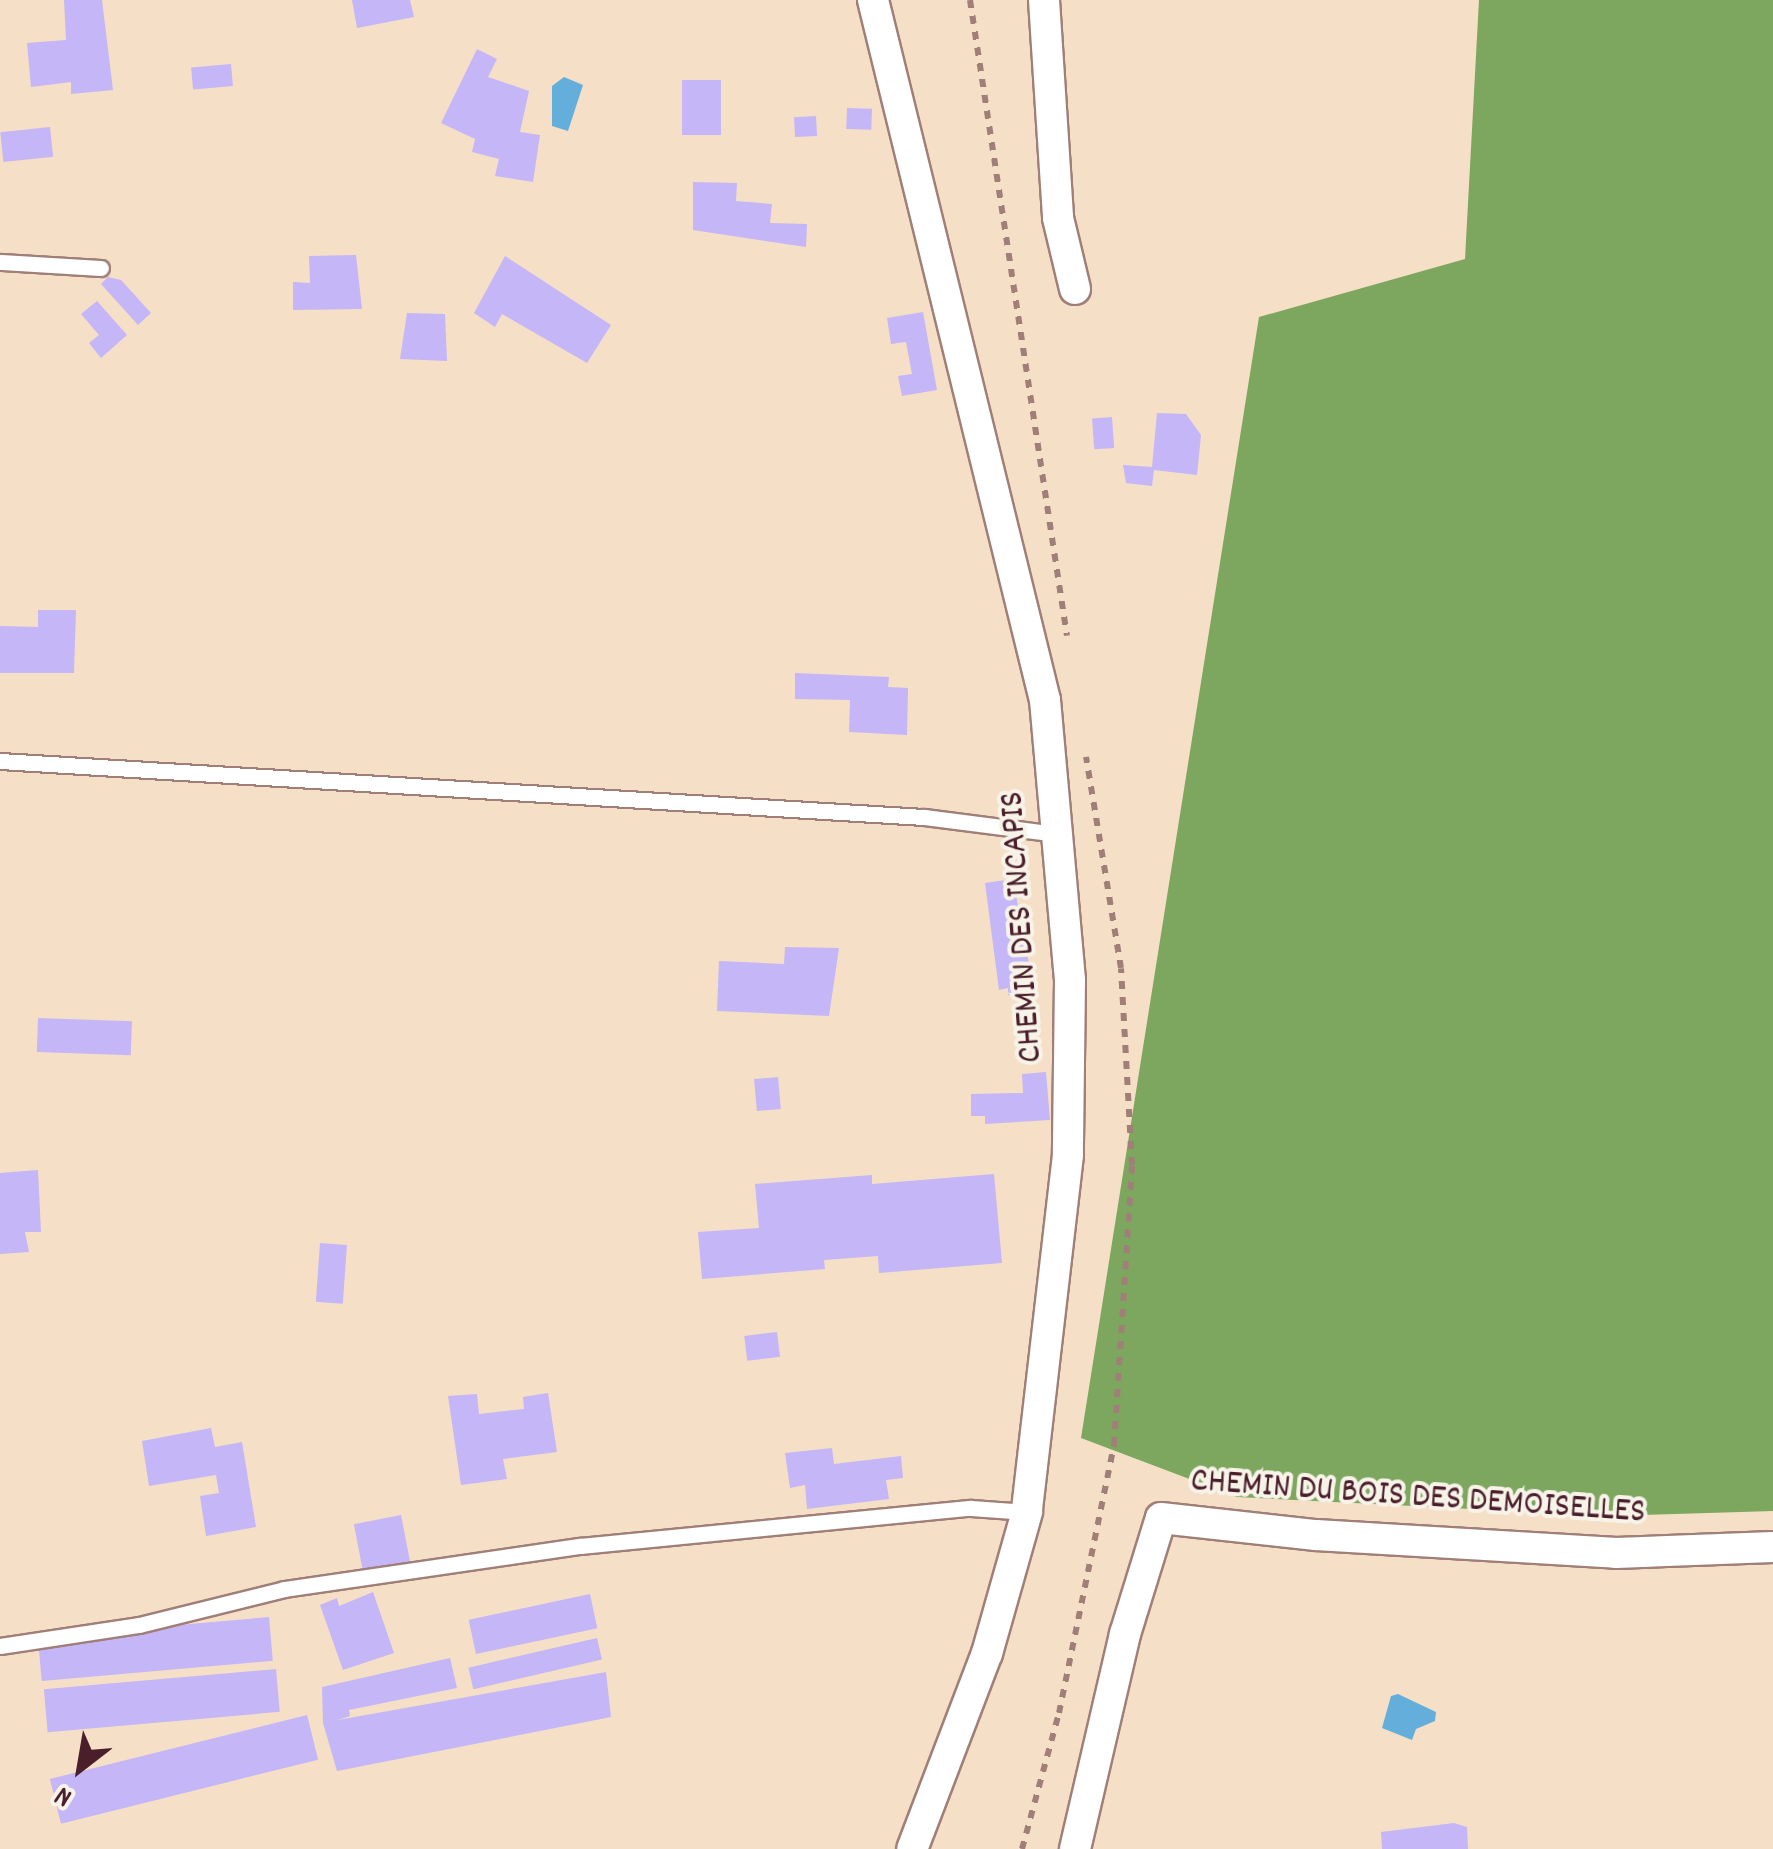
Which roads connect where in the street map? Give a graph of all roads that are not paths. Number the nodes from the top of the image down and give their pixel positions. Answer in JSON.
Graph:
{"nodes":[{"id":1,"x":872,"y":0,"type":"edge"},
{"id":2,"x":1044,"y":0,"type":"edge"},
{"id":3,"x":0,"y":262,"type":"edge"},
{"id":4,"x":101,"y":268,"type":"dead end"},
{"id":5,"x":1075,"y":289,"type":"dead end"},
{"id":6,"x":0,"y":760,"type":"edge"},
{"id":7,"x":1056,"y":834,"type":"junction"},
{"id":8,"x":1027,"y":1512,"type":"junction"},
{"id":9,"x":1773,"y":1547,"type":"edge"},
{"id":10,"x":0,"y":1646,"type":"edge"},
{"id":11,"x":912,"y":1849,"type":"edge"},
{"id":12,"x":1075,"y":1849,"type":"edge"}],
"edges":[{"from":1,"to":7,"type":"street","name":"CHEMIN DES INCAPIS"},
{"from":2,"to":5,"type":"street"},
{"from":3,"to":4,"type":"lane"},
{"from":6,"to":7,"type":"lane"},
{"from":7,"to":8,"type":"street","name":"CHEMIN DES INCAPIS"},
{"from":8,"to":10,"type":"lane"},
{"from":8,"to":11,"type":"street","name":"CHEMIN DES INCAPIS"},
{"from":9,"to":12,"type":"street","name":"CHEMIN DU BOIS DES DEMOISELLES"}]}
